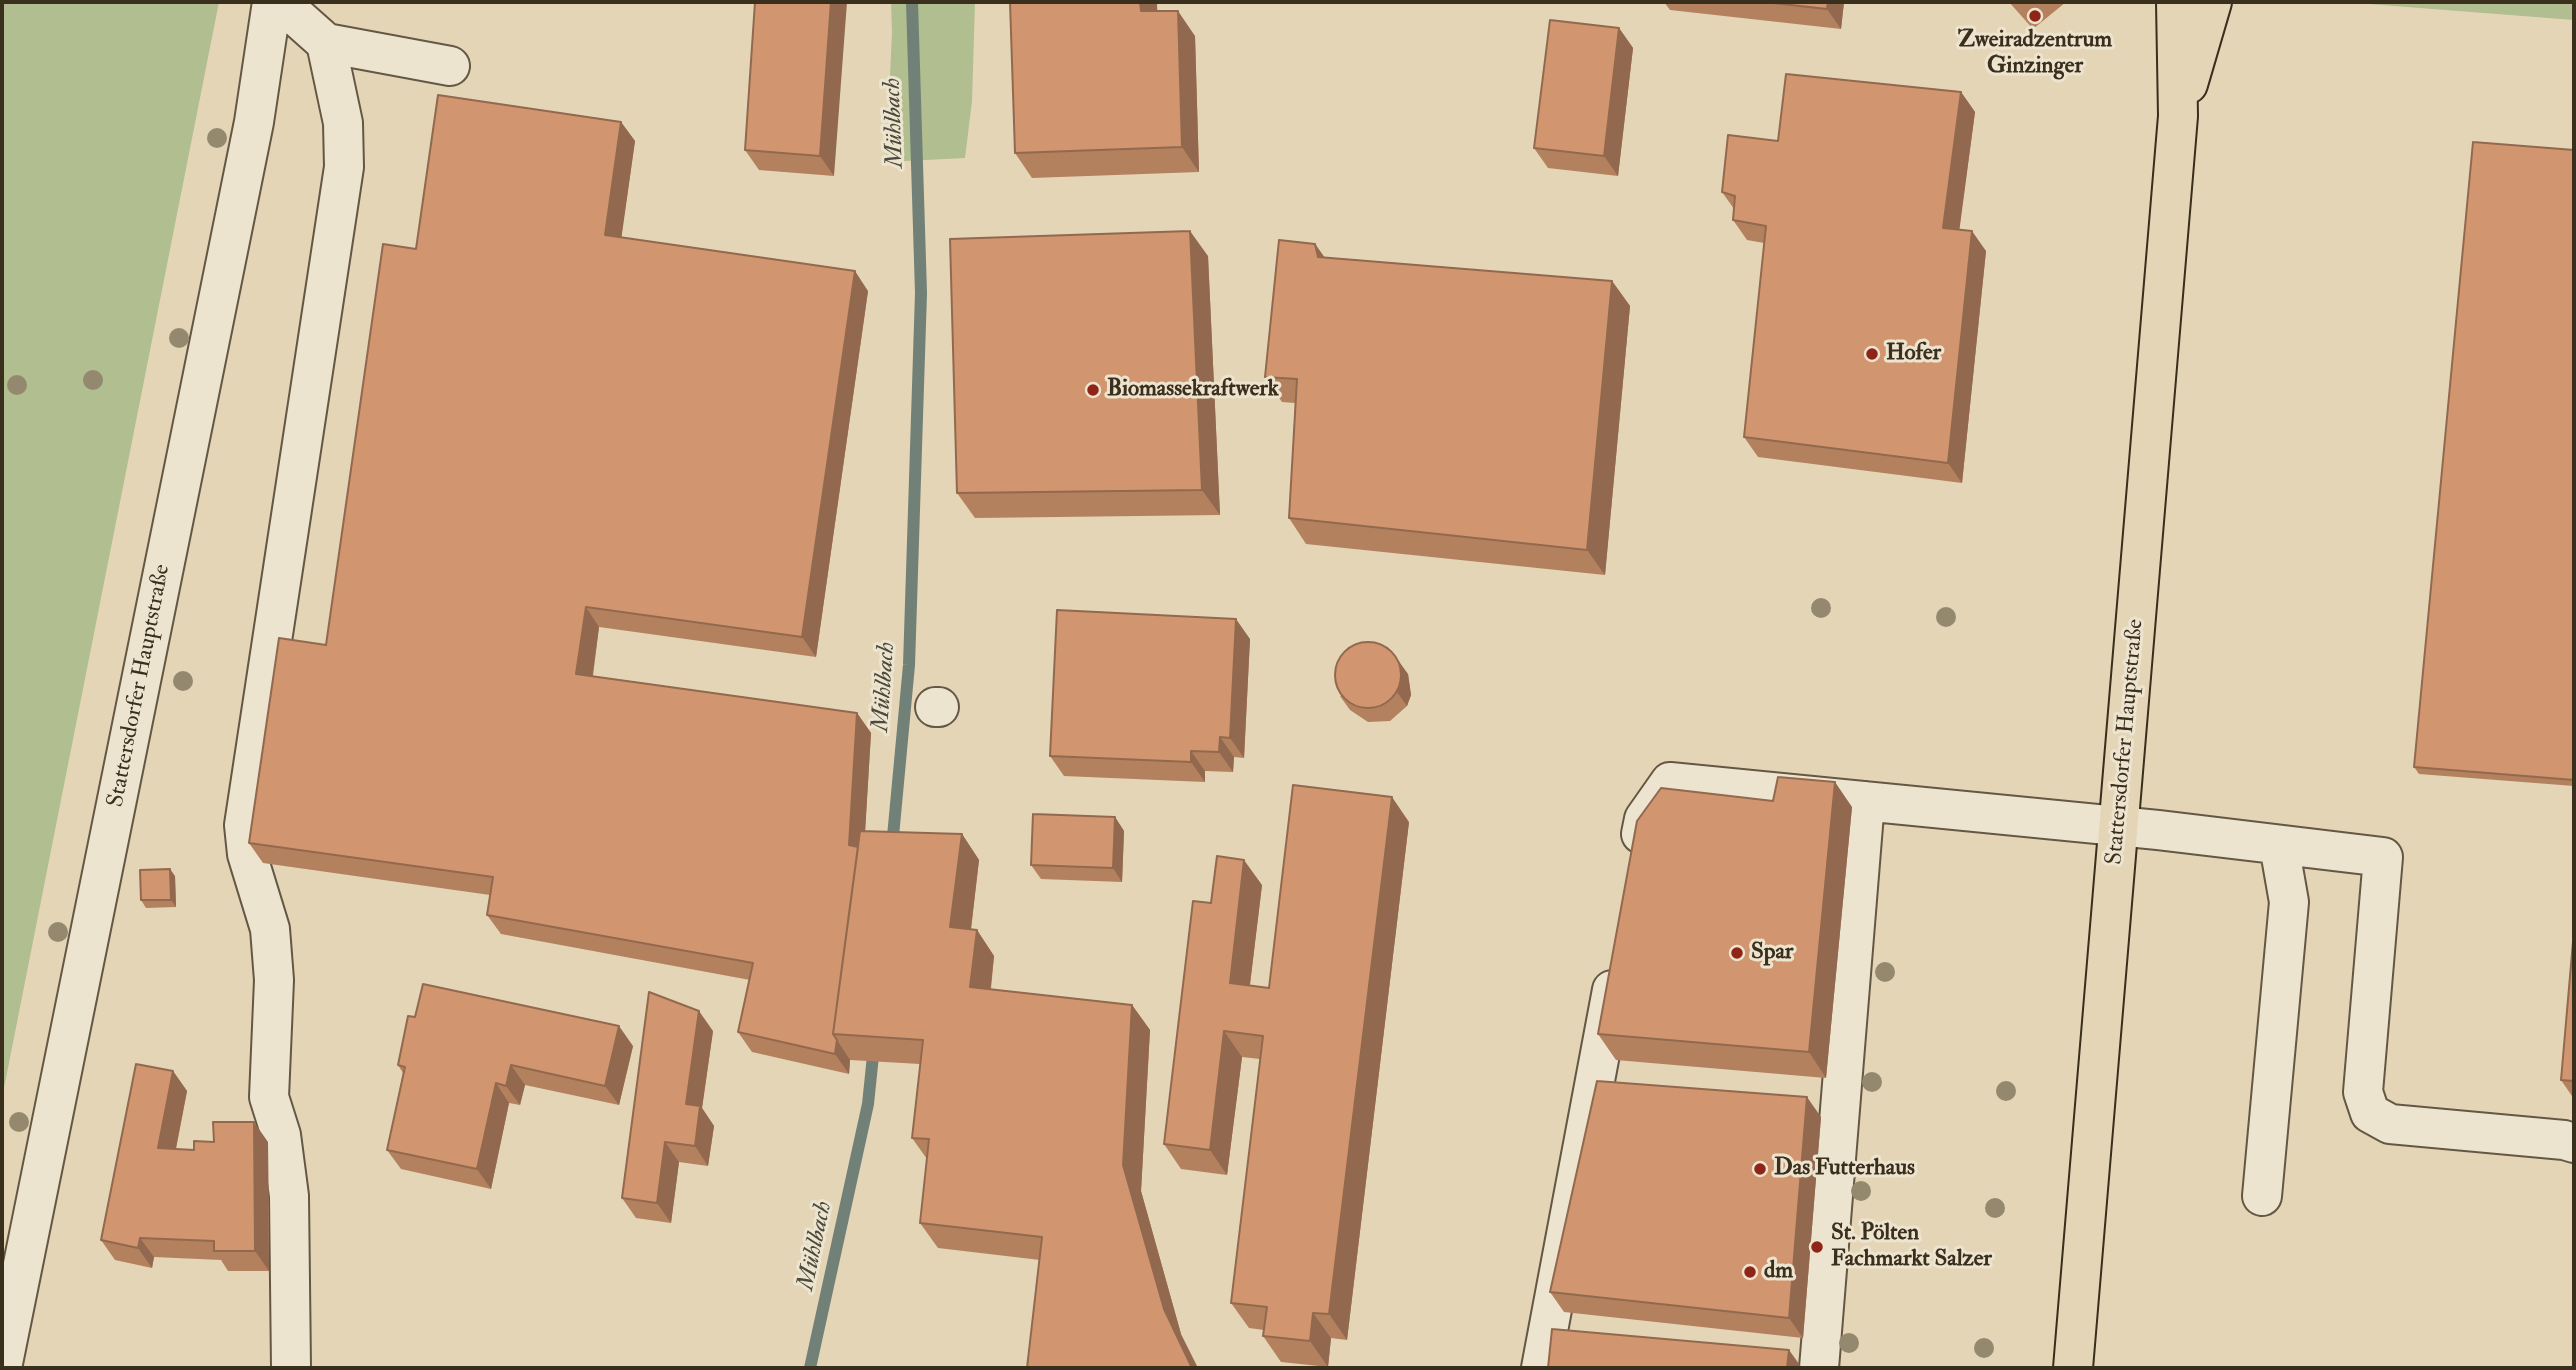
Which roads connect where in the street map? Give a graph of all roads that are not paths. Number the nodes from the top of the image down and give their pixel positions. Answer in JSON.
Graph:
{"nodes":[{"id":1,"x":272,"y":2,"type":"edge"},
{"id":2,"x":280,"y":2,"type":"edge"},
{"id":3,"x":2176,"y":2,"type":"edge"},
{"id":4,"x":2212,"y":2,"type":"edge"},
{"id":5,"x":326,"y":43,"type":"junction"},
{"id":6,"x":450,"y":66,"type":"dead end"},
{"id":7,"x":2178,"y":116,"type":"junction"},
{"id":8,"x":1865,"y":801,"type":"junction"},
{"id":9,"x":2119,"y":827,"type":"junction"},
{"id":10,"x":2279,"y":845,"type":"junction"},
{"id":11,"x":1634,"y":873,"type":"edge"},
{"id":12,"x":1619,"y":953,"type":"edge"},
{"id":13,"x":2574,"y":1143,"type":"edge"},
{"id":14,"x":2262,"y":1196,"type":"dead end"},
{"id":15,"x":2,"y":1368,"type":"edge"},
{"id":16,"x":291,"y":1368,"type":"edge"},
{"id":17,"x":1541,"y":1368,"type":"edge"},
{"id":18,"x":1819,"y":1368,"type":"edge"},
{"id":19,"x":2073,"y":1368,"type":"edge"}],
"edges":[{"from":1,"to":15,"type":"street","name":"Stattersdorfer Hauptstraße"},
{"from":2,"to":5,"type":"street"},
{"from":3,"to":7,"type":"main road","name":"Stattersdorfer Hauptstraße"},
{"from":4,"to":7,"type":"main road","name":"Stattersdorfer Hauptstraße"},
{"from":5,"to":6,"type":"street"},
{"from":5,"to":16,"type":"street"},
{"from":7,"to":9,"type":"main road","name":"Stattersdorfer Hauptstraße"},
{"from":8,"to":9,"type":"street"},
{"from":8,"to":11,"type":"street"},
{"from":8,"to":18,"type":"street"},
{"from":9,"to":10,"type":"street"},
{"from":9,"to":19,"type":"main road","name":"Stattersdorfer Hauptstraße"},
{"from":10,"to":13,"type":"street"},
{"from":10,"to":14,"type":"street"},
{"from":12,"to":17,"type":"street"}]}
